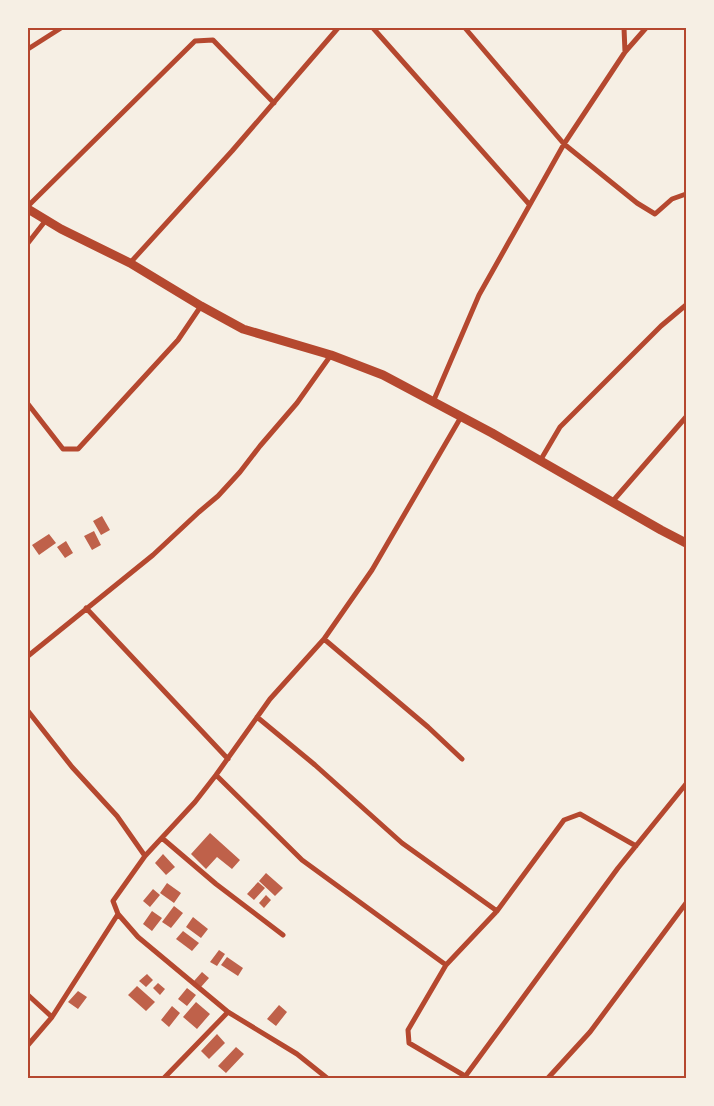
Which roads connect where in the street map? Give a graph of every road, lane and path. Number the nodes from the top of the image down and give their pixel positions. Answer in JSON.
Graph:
{"nodes":[{"id":1,"x":61,"y":28,"type":"edge"},
{"id":2,"x":338,"y":28,"type":"edge"},
{"id":3,"x":372,"y":28,"type":"edge"},
{"id":4,"x":465,"y":28,"type":"edge"},
{"id":5,"x":624,"y":28,"type":"edge"},
{"id":6,"x":646,"y":28,"type":"edge"},
{"id":7,"x":28,"y":49,"type":"edge"},
{"id":8,"x":625,"y":52,"type":"junction"},
{"id":9,"x":274,"y":103,"type":"junction"},
{"id":10,"x":564,"y":144,"type":"junction"},
{"id":11,"x":686,"y":194,"type":"edge"},
{"id":12,"x":530,"y":204,"type":"junction"},
{"id":13,"x":28,"y":207,"type":"edge"},
{"id":14,"x":46,"y":220,"type":"junction"},
{"id":15,"x":28,"y":243,"type":"edge"},
{"id":16,"x":130,"y":263,"type":"junction"},
{"id":17,"x":686,"y":305,"type":"edge"},
{"id":18,"x":201,"y":306,"type":"junction"},
{"id":19,"x":331,"y":354,"type":"junction"},
{"id":20,"x":433,"y":402,"type":"junction"},
{"id":21,"x":28,"y":404,"type":"edge"},
{"id":22,"x":461,"y":417,"type":"junction"},
{"id":23,"x":686,"y":417,"type":"edge"},
{"id":24,"x":540,"y":460,"type":"junction"},
{"id":25,"x":612,"y":502,"type":"junction"},
{"id":26,"x":686,"y":543,"type":"edge"},
{"id":27,"x":86,"y":608,"type":"junction"},
{"id":28,"x":324,"y":639,"type":"junction"},
{"id":29,"x":28,"y":656,"type":"edge"},
{"id":30,"x":28,"y":711,"type":"edge"},
{"id":31,"x":257,"y":718,"type":"junction"},
{"id":32,"x":228,"y":759,"type":"junction"},
{"id":33,"x":462,"y":759,"type":"dead end"},
{"id":34,"x":216,"y":775,"type":"junction"},
{"id":35,"x":686,"y":784,"type":"edge"},
{"id":36,"x":162,"y":838,"type":"junction"},
{"id":37,"x":636,"y":846,"type":"junction"},
{"id":38,"x":145,"y":856,"type":"junction"},
{"id":39,"x":686,"y":903,"type":"edge"},
{"id":40,"x":497,"y":911,"type":"junction"},
{"id":41,"x":118,"y":914,"type":"junction"},
{"id":42,"x":283,"y":935,"type":"dead end"},
{"id":43,"x":446,"y":965,"type":"junction"},
{"id":44,"x":28,"y":995,"type":"edge"},
{"id":45,"x":228,"y":1012,"type":"junction"},
{"id":46,"x":52,"y":1017,"type":"junction"},
{"id":47,"x":28,"y":1045,"type":"edge"},
{"id":48,"x":464,"y":1077,"type":"edge"},
{"id":49,"x":164,"y":1078,"type":"edge"},
{"id":50,"x":327,"y":1078,"type":"edge"},
{"id":51,"x":548,"y":1078,"type":"edge"}],
"edges":[{"from":1,"to":7,"type":"street"},
{"from":2,"to":9,"type":"street"},
{"from":3,"to":12,"type":"street"},
{"from":4,"to":10,"type":"street"},
{"from":5,"to":8,"type":"street"},
{"from":6,"to":8,"type":"street"},
{"from":8,"to":10,"type":"street"},
{"from":9,"to":13,"type":"street"},
{"from":9,"to":16,"type":"street"},
{"from":10,"to":11,"type":"street"},
{"from":10,"to":12,"type":"street"},
{"from":12,"to":20,"type":"street"},
{"from":13,"to":14,"type":"street"},
{"from":14,"to":15,"type":"street"},
{"from":14,"to":16,"type":"street"},
{"from":16,"to":18,"type":"street"},
{"from":17,"to":24,"type":"street"},
{"from":18,"to":19,"type":"street"},
{"from":18,"to":21,"type":"street"},
{"from":19,"to":20,"type":"street"},
{"from":19,"to":27,"type":"street"},
{"from":20,"to":22,"type":"street"},
{"from":22,"to":24,"type":"street"},
{"from":22,"to":28,"type":"street"},
{"from":23,"to":25,"type":"street"},
{"from":24,"to":25,"type":"street"},
{"from":25,"to":26,"type":"street"},
{"from":27,"to":29,"type":"street"},
{"from":27,"to":32,"type":"street"},
{"from":28,"to":31,"type":"street"},
{"from":28,"to":33,"type":"street"},
{"from":30,"to":38,"type":"street"},
{"from":31,"to":32,"type":"street"},
{"from":31,"to":40,"type":"street"},
{"from":32,"to":34,"type":"street"},
{"from":34,"to":36,"type":"street"},
{"from":34,"to":43,"type":"street"},
{"from":35,"to":37,"type":"street"},
{"from":36,"to":38,"type":"street"},
{"from":36,"to":42,"type":"street"},
{"from":37,"to":40,"type":"street"},
{"from":37,"to":48,"type":"street"},
{"from":38,"to":41,"type":"street"},
{"from":39,"to":51,"type":"street"},
{"from":40,"to":43,"type":"street"},
{"from":41,"to":45,"type":"street"},
{"from":41,"to":46,"type":"street"},
{"from":43,"to":48,"type":"street"},
{"from":44,"to":46,"type":"street"},
{"from":45,"to":49,"type":"street"},
{"from":45,"to":50,"type":"street"},
{"from":46,"to":47,"type":"street"}]}
